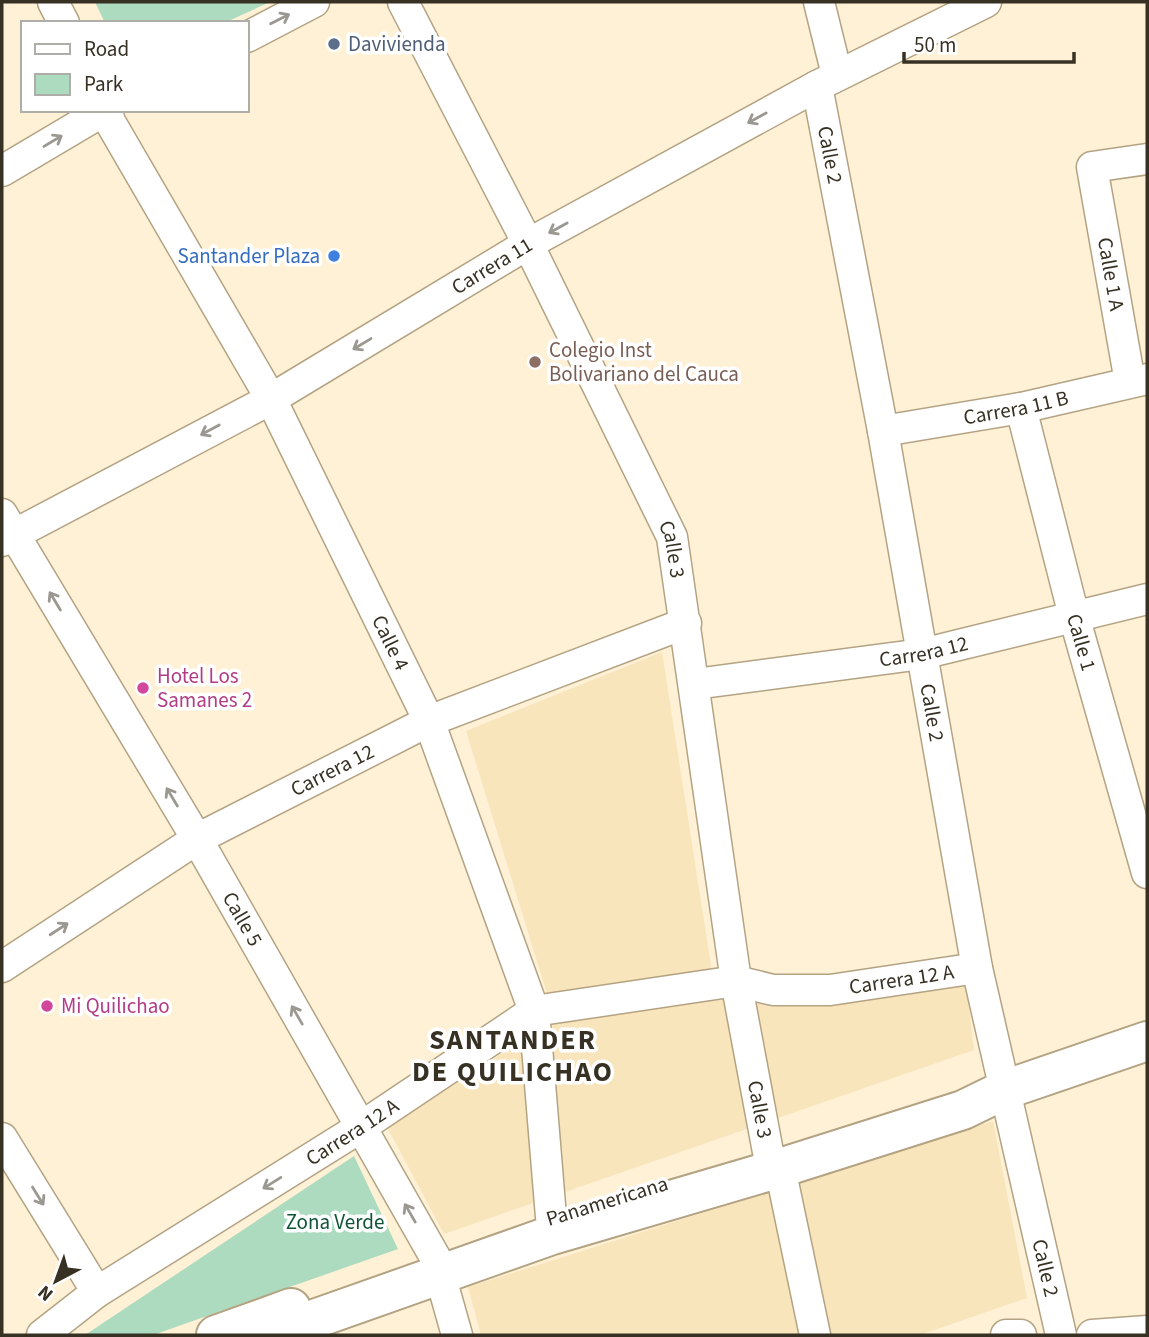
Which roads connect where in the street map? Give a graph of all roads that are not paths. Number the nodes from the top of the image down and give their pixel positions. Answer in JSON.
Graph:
{"nodes":[{"id":1,"x":53,"y":2,"type":"edge"},
{"id":2,"x":314,"y":2,"type":"edge"},
{"id":3,"x":402,"y":2,"type":"edge"},
{"id":4,"x":819,"y":2,"type":"edge"},
{"id":5,"x":986,"y":2,"type":"edge"},
{"id":6,"x":63,"y":21,"type":"edge"},
{"id":7,"x":248,"y":36,"type":"edge"},
{"id":8,"x":827,"y":80,"type":"junction"},
{"id":9,"x":103,"y":112,"type":"edge"},
{"id":10,"x":107,"y":112,"type":"edge"},
{"id":11,"x":1147,"y":159,"type":"edge"},
{"id":12,"x":2,"y":171,"type":"edge"},
{"id":13,"x":528,"y":244,"type":"junction"},
{"id":14,"x":1139,"y":380,"type":"edge"},
{"id":15,"x":271,"y":399,"type":"junction"},
{"id":16,"x":1021,"y":408,"type":"junction"},
{"id":17,"x":883,"y":431,"type":"junction"},
{"id":18,"x":6,"y":529,"type":"edge"},
{"id":19,"x":1147,"y":599,"type":"edge"},
{"id":20,"x":1074,"y":616,"type":"junction"},
{"id":21,"x":686,"y":623,"type":"junction"},
{"id":22,"x":922,"y":654,"type":"junction"},
{"id":23,"x":695,"y":684,"type":"junction"},
{"id":24,"x":429,"y":721,"type":"junction"},
{"id":25,"x":197,"y":839,"type":"junction"},
{"id":26,"x":1147,"y":873,"type":"edge"},
{"id":27,"x":2,"y":967,"type":"edge"},
{"id":28,"x":977,"y":968,"type":"junction"},
{"id":29,"x":736,"y":981,"type":"junction"},
{"id":30,"x":534,"y":1011,"type":"junction"},
{"id":31,"x":1147,"y":1041,"type":"edge"},
{"id":32,"x":1004,"y":1090,"type":"junction"},
{"id":33,"x":361,"y":1127,"type":"junction"},
{"id":34,"x":2,"y":1138,"type":"edge"},
{"id":35,"x":774,"y":1160,"type":"junction"},
{"id":36,"x":551,"y":1217,"type":"junction"},
{"id":37,"x":438,"y":1265,"type":"junction"},
{"id":38,"x":97,"y":1292,"type":"junction"},
{"id":39,"x":1147,"y":1331,"type":"edge"},
{"id":40,"x":42,"y":1335,"type":"edge"},
{"id":41,"x":216,"y":1335,"type":"edge"},
{"id":42,"x":268,"y":1335,"type":"edge"},
{"id":43,"x":457,"y":1335,"type":"edge"},
{"id":44,"x":816,"y":1335,"type":"edge"},
{"id":45,"x":1006,"y":1335,"type":"edge"},
{"id":46,"x":1021,"y":1335,"type":"edge"},
{"id":47,"x":1061,"y":1335,"type":"edge"},
{"id":48,"x":1092,"y":1335,"type":"edge"}],
"edges":[{"from":1,"to":6,"type":"street"},
{"from":7,"to":2,"type":"street","one_way":true},
{"from":3,"to":13,"type":"street","name":"Calle 3"},
{"from":4,"to":8,"type":"street","name":"Calle 2"},
{"from":5,"to":8,"type":"street","name":"Carrera 11"},
{"from":8,"to":13,"type":"street","name":"Carrera 11","one_way":true},
{"from":8,"to":17,"type":"street","name":"Calle 2"},
{"from":12,"to":9,"type":"street","one_way":true},
{"from":10,"to":15,"type":"street","name":"Calle 4"},
{"from":11,"to":14,"type":"street","name":"Calle 1 A"},
{"from":13,"to":15,"type":"street","name":"Carrera 11","one_way":true},
{"from":13,"to":21,"type":"street","name":"Calle 3"},
{"from":14,"to":16,"type":"street","name":"Carrera 11 B"},
{"from":15,"to":18,"type":"street","name":"Carrera 11","one_way":true},
{"from":15,"to":24,"type":"street","name":"Calle 4"},
{"from":16,"to":17,"type":"street","name":"Carrera 11 B"},
{"from":16,"to":20,"type":"street","name":"Calle 1"},
{"from":17,"to":22,"type":"street","name":"Calle 2"},
{"from":25,"to":18,"type":"street","name":"Calle 5","one_way":true},
{"from":19,"to":20,"type":"street","name":"Carrera 12"},
{"from":20,"to":22,"type":"street","name":"Carrera 12"},
{"from":20,"to":26,"type":"street","name":"Calle 1"},
{"from":21,"to":23,"type":"street","name":"Calle 3"},
{"from":21,"to":24,"type":"street","name":"Carrera 12"},
{"from":22,"to":23,"type":"street","name":"Carrera 12"},
{"from":22,"to":28,"type":"street","name":"Calle 2"},
{"from":23,"to":29,"type":"street","name":"Calle 3"},
{"from":24,"to":25,"type":"street","name":"Carrera 12"},
{"from":24,"to":30,"type":"street","name":"Calle 4"},
{"from":27,"to":25,"type":"street","name":"Carrera 12","one_way":true},
{"from":33,"to":25,"type":"street","name":"Calle 5","one_way":true},
{"from":28,"to":29,"type":"street","name":"Carrera 12 A"},
{"from":28,"to":32,"type":"street","name":"Calle 2"},
{"from":29,"to":30,"type":"street","name":"Carrera 12 A"},
{"from":29,"to":35,"type":"street","name":"Calle 3"},
{"from":30,"to":33,"type":"street","name":"Carrera 12 A"},
{"from":30,"to":36,"type":"street","name":"Calle 4"},
{"from":31,"to":32,"type":"main road","name":"Panamericana"},
{"from":32,"to":35,"type":"main road","name":"Panamericana"},
{"from":32,"to":47,"type":"street","name":"Calle 2"},
{"from":37,"to":33,"type":"street","name":"Calle 5","one_way":true},
{"from":33,"to":38,"type":"street","name":"Carrera 12 A","one_way":true},
{"from":34,"to":38,"type":"street","one_way":true},
{"from":35,"to":36,"type":"main road","name":"Panamericana"},
{"from":35,"to":37,"type":"main road","name":"Panamericana"},
{"from":35,"to":44,"type":"street","name":"Calle 3"},
{"from":36,"to":37,"type":"main road","name":"Panamericana"},
{"from":37,"to":41,"type":"main road","name":"Panamericana"},
{"from":37,"to":42,"type":"main road","name":"Panamericana"},
{"from":37,"to":43,"type":"street","name":"Calle 5"},
{"from":38,"to":40,"type":"street","name":"Carrera 12 A"},
{"from":39,"to":48,"type":"street"},
{"from":45,"to":46,"type":"street"}]}
